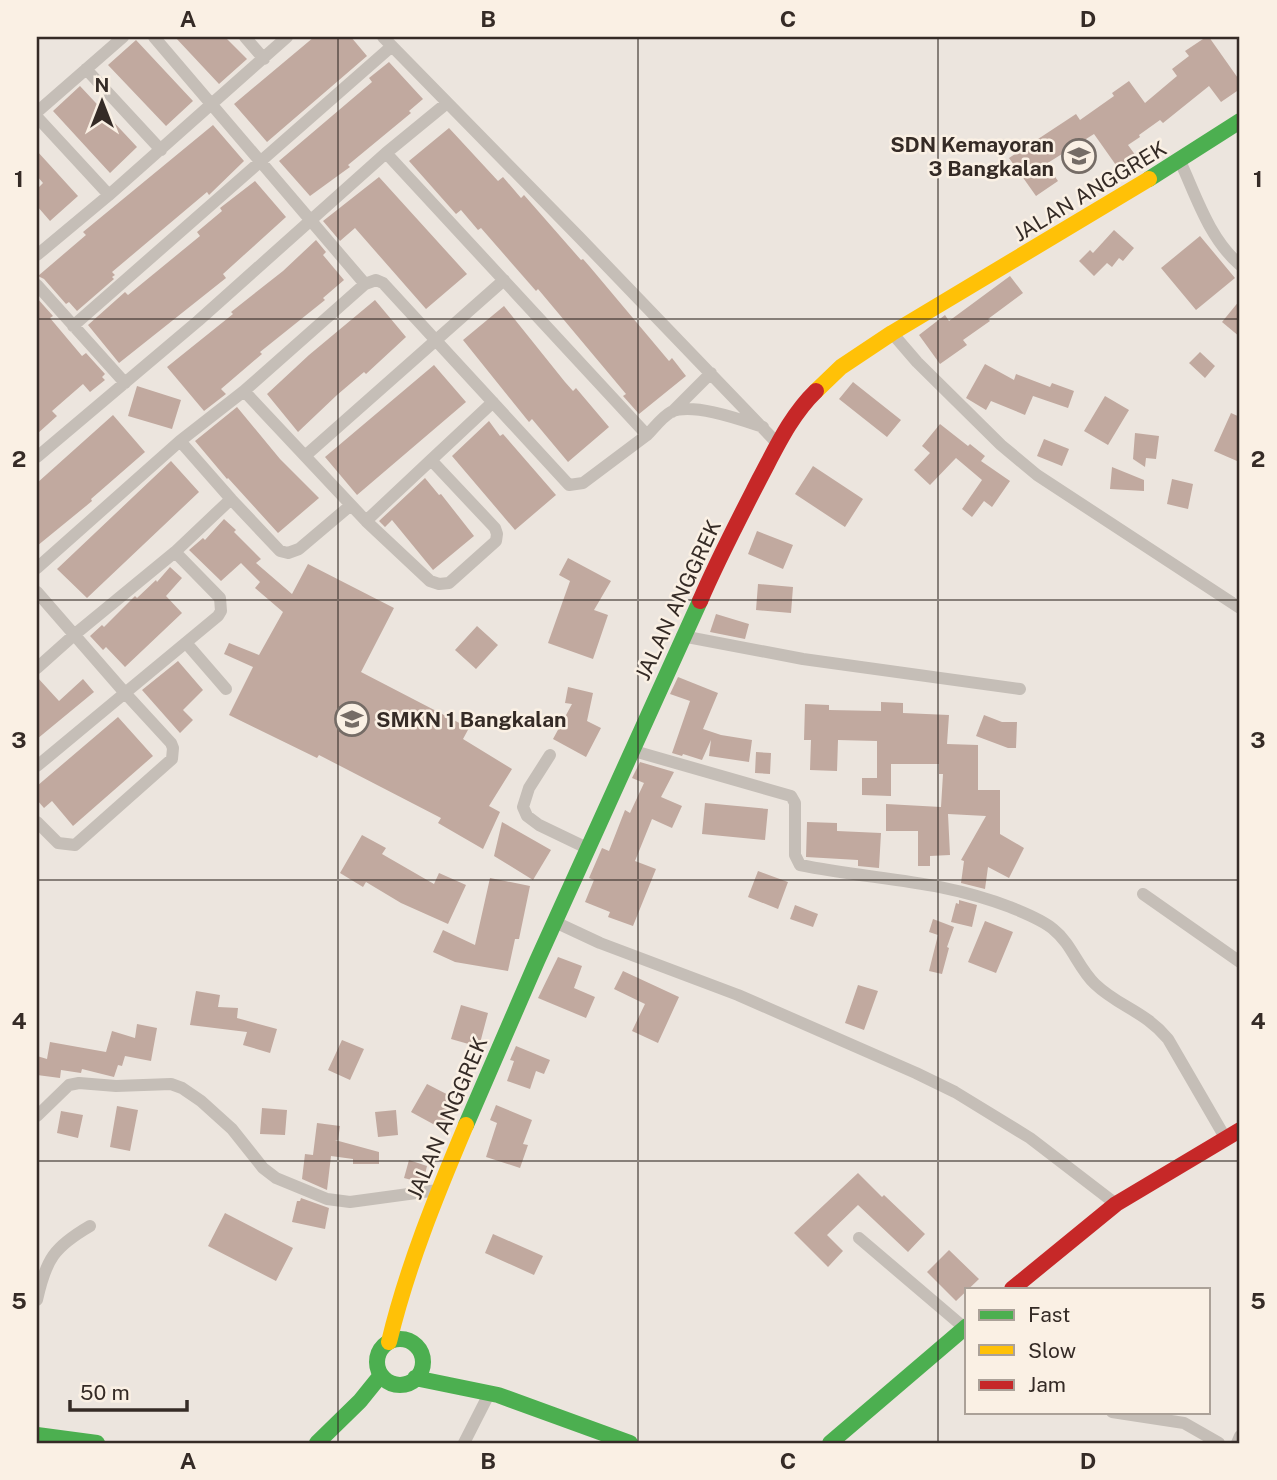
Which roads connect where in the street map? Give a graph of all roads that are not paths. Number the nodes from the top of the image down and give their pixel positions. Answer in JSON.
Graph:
{"nodes":[{"id":1,"x":123,"y":37,"type":"edge"},
{"id":2,"x":154,"y":37,"type":"edge"},
{"id":3,"x":245,"y":37,"type":"edge"},
{"id":4,"x":287,"y":37,"type":"edge"},
{"id":5,"x":387,"y":41,"type":"edge"},
{"id":6,"x":264,"y":59,"type":"junction"},
{"id":7,"x":86,"y":69,"type":"junction"},
{"id":8,"x":447,"y":103,"type":"junction"},
{"id":9,"x":212,"y":104,"type":"junction"},
{"id":10,"x":37,"y":111,"type":"edge"},
{"id":11,"x":37,"y":117,"type":"edge"},
{"id":12,"x":1240,"y":121,"type":"edge"},
{"id":13,"x":161,"y":150,"type":"junction"},
{"id":14,"x":386,"y":153,"type":"junction"},
{"id":15,"x":259,"y":161,"type":"junction"},
{"id":16,"x":1180,"y":161,"type":"junction"},
{"id":17,"x":109,"y":195,"type":"junction"},
{"id":18,"x":310,"y":221,"type":"junction"},
{"id":19,"x":39,"y":249,"type":"edge"},
{"id":20,"x":1240,"y":265,"type":"edge"},
{"id":21,"x":503,"y":280,"type":"junction"},
{"id":22,"x":365,"y":284,"type":"junction"},
{"id":23,"x":37,"y":285,"type":"edge"},
{"id":24,"x":74,"y":326,"type":"junction"},
{"id":25,"x":892,"y":333,"type":"junction"},
{"id":26,"x":436,"y":340,"type":"junction"},
{"id":27,"x":711,"y":373,"type":"junction"},
{"id":28,"x":125,"y":383,"type":"junction"},
{"id":29,"x":244,"y":391,"type":"junction"},
{"id":30,"x":493,"y":402,"type":"junction"},
{"id":31,"x":672,"y":412,"type":"junction"},
{"id":32,"x":763,"y":427,"type":"junction"},
{"id":33,"x":647,"y":435,"type":"junction"},
{"id":34,"x":180,"y":441,"type":"junction"},
{"id":35,"x":778,"y":444,"type":"junction"},
{"id":36,"x":304,"y":456,"type":"junction"},
{"id":37,"x":37,"y":457,"type":"edge"},
{"id":38,"x":431,"y":460,"type":"junction"},
{"id":39,"x":231,"y":499,"type":"junction"},
{"id":40,"x":351,"y":505,"type":"junction"},
{"id":41,"x":366,"y":521,"type":"junction"},
{"id":42,"x":175,"y":552,"type":"junction"},
{"id":43,"x":37,"y":568,"type":"edge"},
{"id":44,"x":37,"y":592,"type":"edge"},
{"id":45,"x":1240,"y":608,"type":"edge"},
{"id":46,"x":74,"y":635,"type":"junction"},
{"id":47,"x":682,"y":636,"type":"junction"},
{"id":48,"x":187,"y":644,"type":"junction"},
{"id":49,"x":37,"y":668,"type":"edge"},
{"id":50,"x":1020,"y":689,"type":"dead end"},
{"id":51,"x":226,"y":690,"type":"dead end"},
{"id":52,"x":125,"y":693,"type":"junction"},
{"id":53,"x":634,"y":751,"type":"junction"},
{"id":54,"x":550,"y":755,"type":"dead end"},
{"id":55,"x":37,"y":766,"type":"edge"},
{"id":56,"x":37,"y":821,"type":"edge"},
{"id":57,"x":589,"y":849,"type":"junction"},
{"id":58,"x":1143,"y":894,"type":"dead end"},
{"id":59,"x":555,"y":922,"type":"junction"},
{"id":60,"x":1240,"y":962,"type":"edge"},
{"id":61,"x":37,"y":1116,"type":"edge"},
{"id":62,"x":1240,"y":1130,"type":"edge"},
{"id":63,"x":1226,"y":1139,"type":"junction"},
{"id":64,"x":438,"y":1190,"type":"junction"},
{"id":65,"x":1116,"y":1204,"type":"junction"},
{"id":66,"x":90,"y":1226,"type":"dead end"},
{"id":67,"x":859,"y":1237,"type":"dead end"},
{"id":68,"x":1013,"y":1288,"type":"edge"},
{"id":69,"x":37,"y":1300,"type":"edge"},
{"id":70,"x":400,"y":1300,"type":"junction"},
{"id":71,"x":965,"y":1327,"type":"edge"},
{"id":72,"x":965,"y":1329,"type":"edge"},
{"id":73,"x":408,"y":1341,"type":"junction"},
{"id":74,"x":389,"y":1342,"type":"junction"},
{"id":75,"x":422,"y":1361,"type":"junction"},
{"id":76,"x":415,"y":1378,"type":"junction"},
{"id":77,"x":386,"y":1379,"type":"junction"},
{"id":78,"x":455,"y":1383,"type":"junction"},
{"id":79,"x":489,"y":1392,"type":"junction"},
{"id":80,"x":1125,"y":1414,"type":"edge"},
{"id":81,"x":37,"y":1435,"type":"edge"},
{"id":82,"x":1240,"y":1436,"type":"edge"},
{"id":83,"x":97,"y":1443,"type":"edge"},
{"id":84,"x":317,"y":1443,"type":"edge"},
{"id":85,"x":464,"y":1443,"type":"edge"},
{"id":86,"x":630,"y":1443,"type":"edge"},
{"id":87,"x":830,"y":1443,"type":"edge"},
{"id":88,"x":1219,"y":1443,"type":"edge"},
{"id":89,"x":1237,"y":1443,"type":"edge"}],
"edges":[{"from":1,"to":7,"type":"street"},
{"from":2,"to":9,"type":"street"},
{"from":3,"to":6,"type":"street"},
{"from":4,"to":6,"type":"street"},
{"from":5,"to":8,"type":"street"},
{"from":5,"to":15,"type":"street"},
{"from":6,"to":9,"type":"street"},
{"from":7,"to":10,"type":"street"},
{"from":7,"to":13,"type":"street"},
{"from":8,"to":14,"type":"street"},
{"from":8,"to":27,"type":"street"},
{"from":9,"to":13,"type":"street"},
{"from":9,"to":15,"type":"street"},
{"from":11,"to":17,"type":"street"},
{"from":12,"to":16,"type":"street","name":"JALAN ANGGREK"},
{"from":13,"to":17,"type":"street"},
{"from":14,"to":18,"type":"street"},
{"from":14,"to":21,"type":"street"},
{"from":15,"to":18,"type":"street"},
{"from":15,"to":24,"type":"street"},
{"from":16,"to":20,"type":"street"},
{"from":16,"to":25,"type":"street","name":"JALAN ANGGREK"},
{"from":17,"to":19,"type":"street"},
{"from":18,"to":22,"type":"street"},
{"from":18,"to":28,"type":"street"},
{"from":21,"to":26,"type":"street"},
{"from":21,"to":33,"type":"street"},
{"from":22,"to":26,"type":"street"},
{"from":22,"to":29,"type":"street"},
{"from":23,"to":24,"type":"street"},
{"from":24,"to":28,"type":"street"},
{"from":25,"to":35,"type":"street","name":"JALAN ANGGREK"},
{"from":25,"to":45,"type":"street"},
{"from":26,"to":30,"type":"street"},
{"from":26,"to":36,"type":"street"},
{"from":27,"to":31,"type":"street"},
{"from":27,"to":32,"type":"street"},
{"from":28,"to":37,"type":"street"},
{"from":29,"to":34,"type":"street"},
{"from":29,"to":36,"type":"street"},
{"from":30,"to":33,"type":"street"},
{"from":30,"to":38,"type":"street"},
{"from":31,"to":32,"type":"street"},
{"from":31,"to":33,"type":"street"},
{"from":32,"to":35,"type":"street"},
{"from":34,"to":39,"type":"street"},
{"from":34,"to":43,"type":"street"},
{"from":35,"to":47,"type":"street","name":"JALAN ANGGREK"},
{"from":36,"to":40,"type":"street"},
{"from":38,"to":41,"type":"street"},
{"from":38,"to":41,"type":"street"},
{"from":39,"to":40,"type":"street"},
{"from":39,"to":42,"type":"street"},
{"from":40,"to":41,"type":"street"},
{"from":42,"to":46,"type":"street"},
{"from":42,"to":48,"type":"street"},
{"from":44,"to":46,"type":"street"},
{"from":46,"to":49,"type":"street"},
{"from":46,"to":52,"type":"street"},
{"from":47,"to":50,"type":"street"},
{"from":47,"to":53,"type":"street","name":"JALAN ANGGREK"},
{"from":48,"to":51,"type":"street"},
{"from":48,"to":52,"type":"street"},
{"from":52,"to":55,"type":"street"},
{"from":52,"to":56,"type":"street"},
{"from":53,"to":57,"type":"street","name":"JALAN ANGGREK"},
{"from":53,"to":63,"type":"street"},
{"from":54,"to":57,"type":"street"},
{"from":57,"to":59,"type":"street","name":"JALAN ANGGREK"},
{"from":58,"to":60,"type":"street"},
{"from":59,"to":64,"type":"street","name":"JALAN ANGGREK"},
{"from":59,"to":65,"type":"street"},
{"from":61,"to":64,"type":"street"},
{"from":62,"to":63,"type":"street"},
{"from":63,"to":65,"type":"street"},
{"from":64,"to":70,"type":"street","name":"JALAN ANGGREK"},
{"from":65,"to":68,"type":"street"},
{"from":66,"to":69,"type":"street"},
{"from":67,"to":71,"type":"street"},
{"from":70,"to":73,"type":"street"},
{"from":70,"to":74,"type":"street","name":"JALAN ANGGREK"},
{"from":72,"to":87,"type":"street"},
{"from":73,"to":74,"type":"street"},
{"from":73,"to":75,"type":"street"},
{"from":74,"to":77,"type":"street"},
{"from":75,"to":76,"type":"street"},
{"from":75,"to":78,"type":"street"},
{"from":76,"to":77,"type":"street"},
{"from":76,"to":78,"type":"street"},
{"from":77,"to":84,"type":"street"},
{"from":78,"to":79,"type":"street"},
{"from":79,"to":85,"type":"street"},
{"from":79,"to":86,"type":"street"},
{"from":80,"to":88,"type":"street"},
{"from":81,"to":83,"type":"street"},
{"from":82,"to":89,"type":"street"}]}
